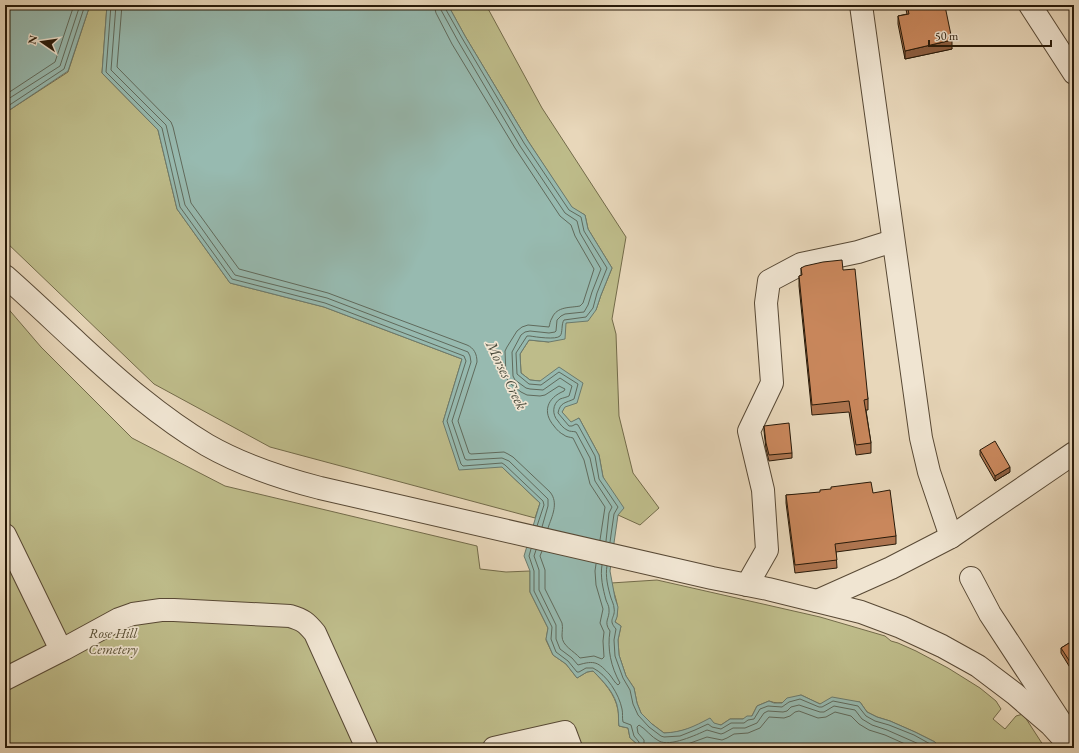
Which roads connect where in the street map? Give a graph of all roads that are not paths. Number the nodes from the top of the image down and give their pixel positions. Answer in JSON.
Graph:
{"nodes":[{"id":1,"x":861,"y":5,"type":"edge"},
{"id":2,"x":1030,"y":5,"type":"edge"},
{"id":3,"x":1074,"y":73,"type":"edge"},
{"id":4,"x":893,"y":241,"type":"junction"},
{"id":5,"x":5,"y":276,"type":"edge"},
{"id":6,"x":1074,"y":453,"type":"edge"},
{"id":7,"x":5,"y":535,"type":"edge"},
{"id":8,"x":951,"y":537,"type":"junction"},
{"id":9,"x":971,"y":578,"type":"dead end"},
{"id":10,"x":747,"y":585,"type":"junction"},
{"id":11,"x":817,"y":601,"type":"junction"},
{"id":12,"x":61,"y":650,"type":"junction"},
{"id":13,"x":5,"y":679,"type":"edge"},
{"id":14,"x":568,"y":740,"type":"edge"},
{"id":15,"x":1074,"y":743,"type":"edge"},
{"id":16,"x":366,"y":748,"type":"edge"},
{"id":17,"x":494,"y":748,"type":"edge"},
{"id":18,"x":1072,"y":748,"type":"edge"}],
"edges":[{"from":1,"to":4,"type":"lane"},
{"from":2,"to":3,"type":"lane"},
{"from":4,"to":8,"type":"lane"},
{"from":4,"to":10,"type":"lane"},
{"from":5,"to":10,"type":"lane"},
{"from":6,"to":8,"type":"lane"},
{"from":7,"to":12,"type":"lane"},
{"from":8,"to":11,"type":"lane"},
{"from":9,"to":15,"type":"lane"},
{"from":10,"to":11,"type":"lane"},
{"from":11,"to":18,"type":"lane"},
{"from":12,"to":13,"type":"lane"},
{"from":12,"to":16,"type":"lane"},
{"from":14,"to":17,"type":"lane"}]}
